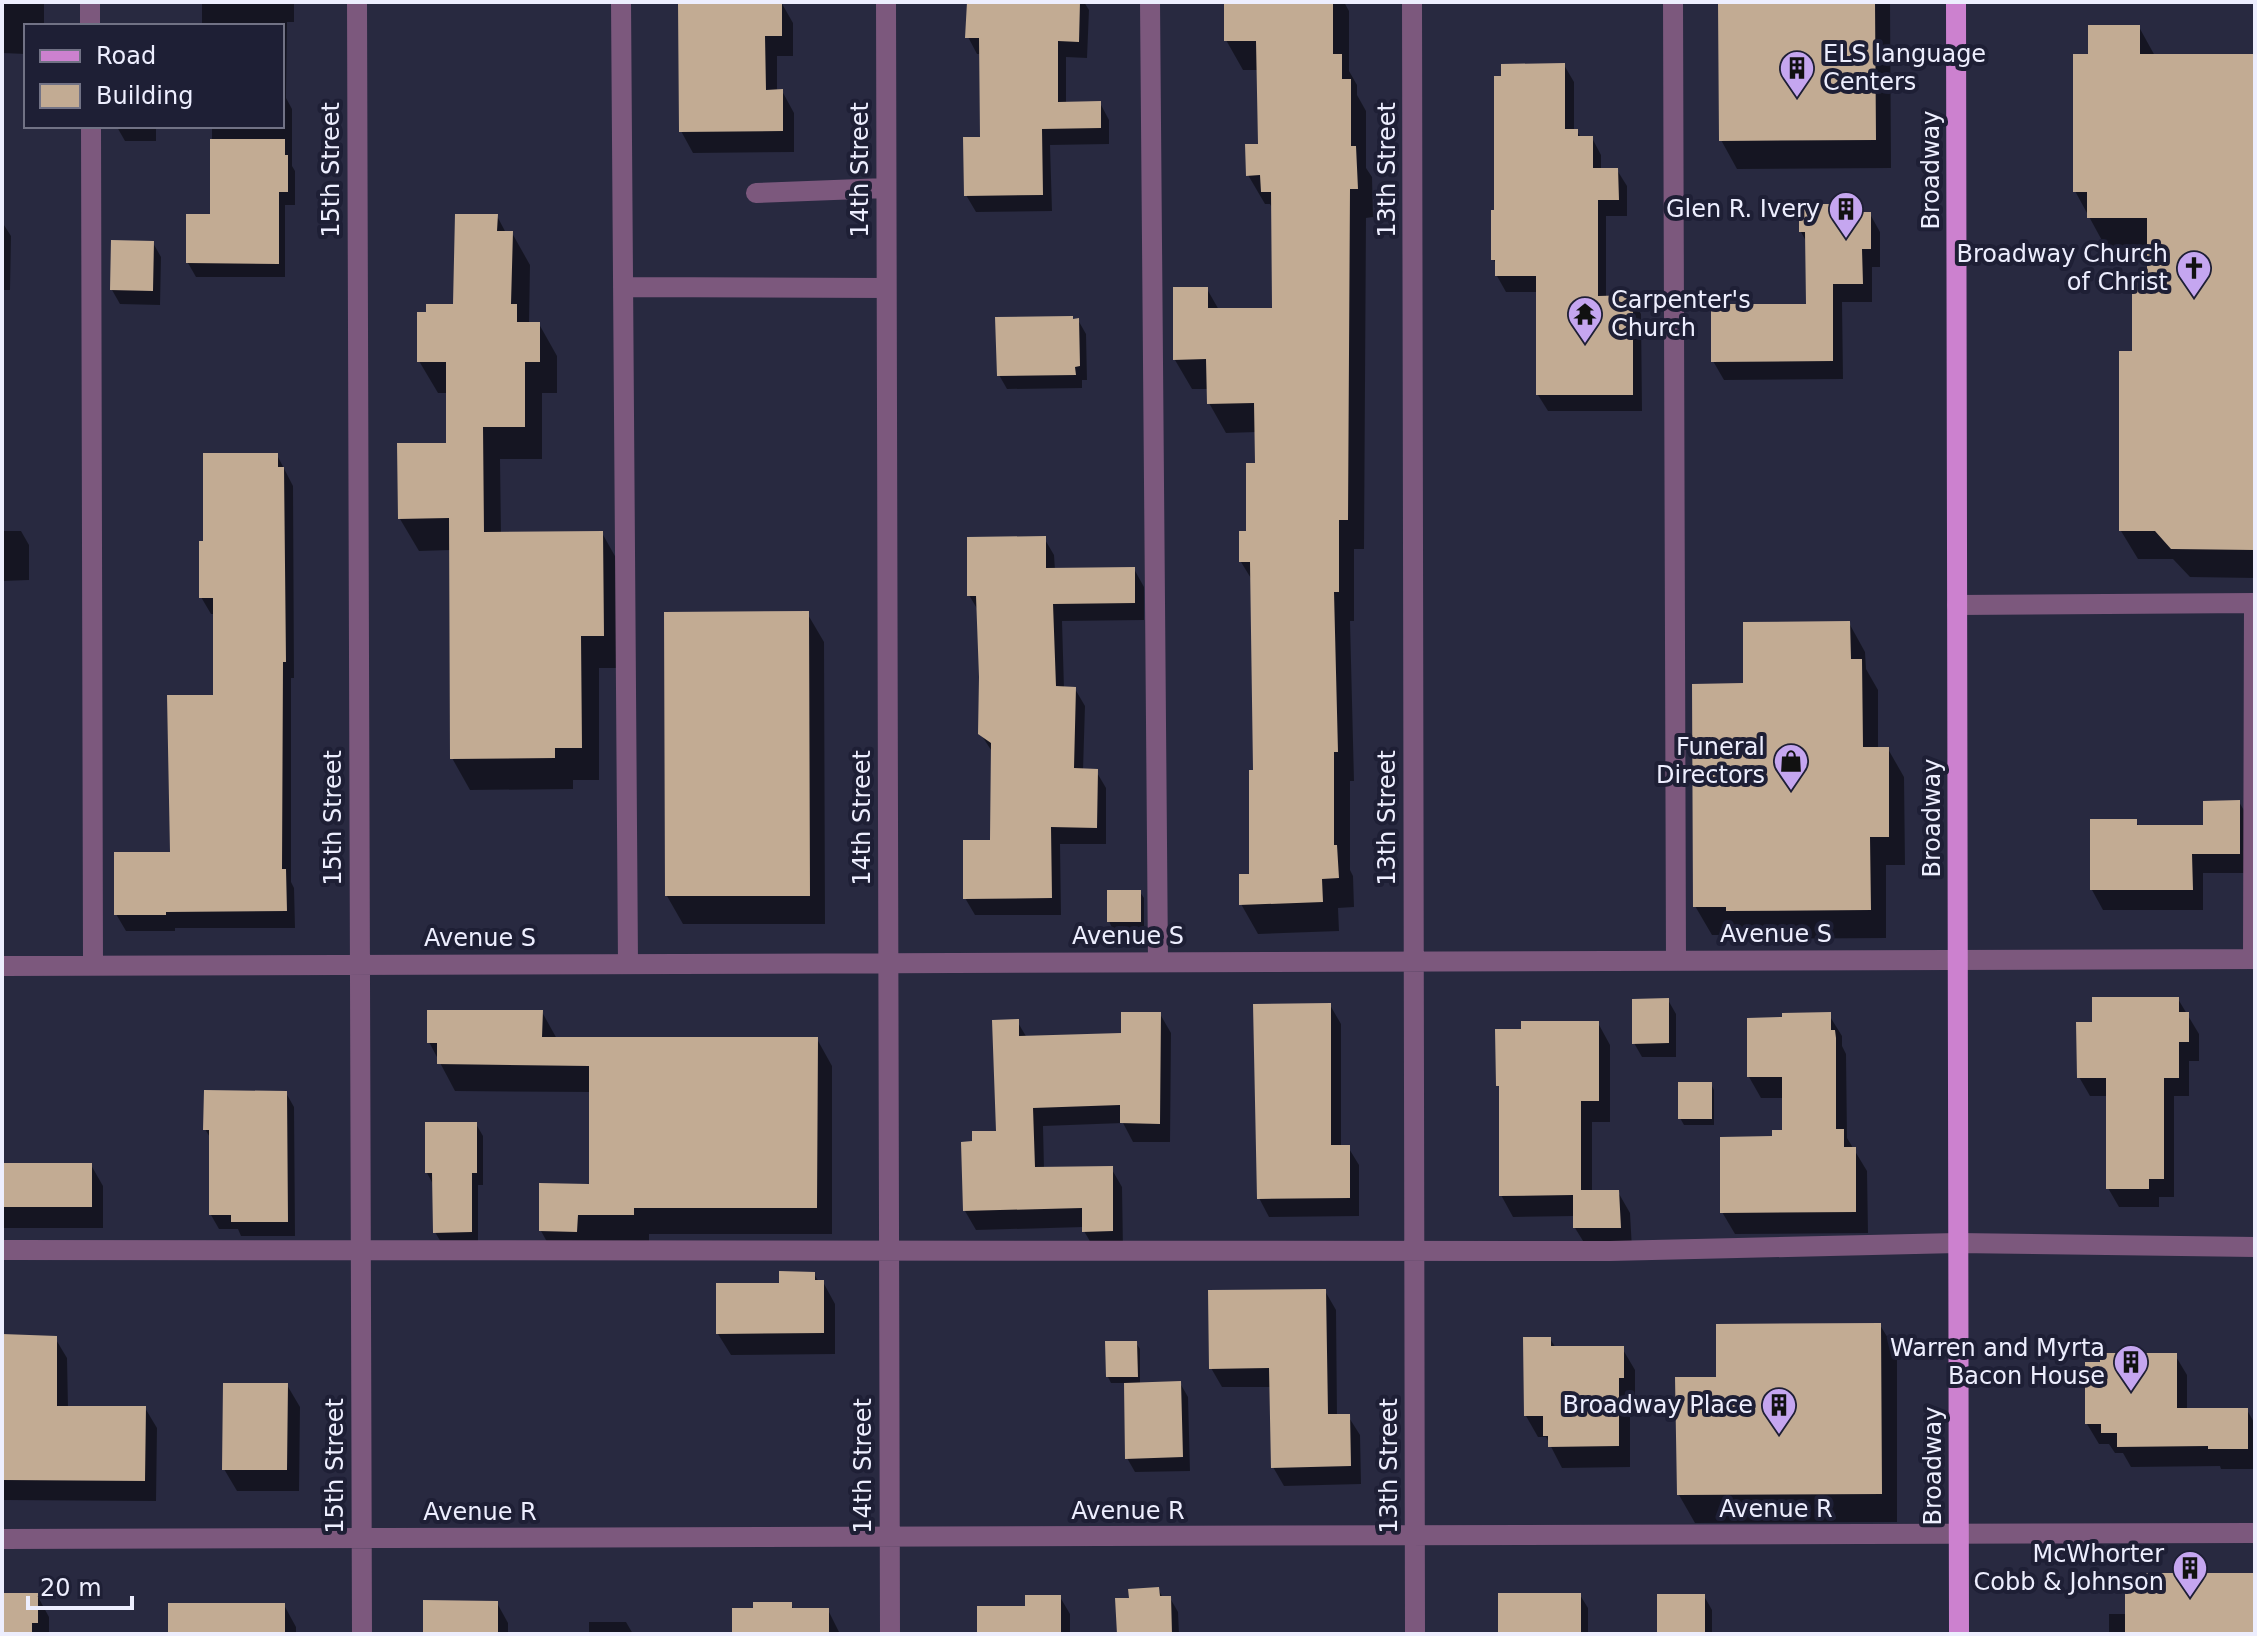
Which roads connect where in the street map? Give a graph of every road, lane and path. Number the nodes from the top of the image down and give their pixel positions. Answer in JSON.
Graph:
{"nodes":[{"id":1,"x":90,"y":2,"type":"edge"},
{"id":2,"x":357,"y":2,"type":"edge"},
{"id":3,"x":621,"y":2,"type":"edge"},
{"id":4,"x":886,"y":2,"type":"edge"},
{"id":5,"x":1150,"y":2,"type":"edge"},
{"id":6,"x":1412,"y":2,"type":"edge"},
{"id":7,"x":1673,"y":2,"type":"edge"},
{"id":8,"x":1956,"y":2,"type":"edge"},
{"id":9,"x":90,"y":24,"type":"edge"},
{"id":10,"x":91,"y":128,"type":"edge"},
{"id":11,"x":886,"y":188,"type":"junction"},
{"id":12,"x":756,"y":193,"type":"dead end"},
{"id":13,"x":623,"y":287,"type":"junction"},
{"id":14,"x":886,"y":288,"type":"junction"},
{"id":15,"x":2254,"y":603,"type":"edge"},
{"id":16,"x":1957,"y":605,"type":"junction"},
{"id":17,"x":2254,"y":959,"type":"edge"},
{"id":18,"x":1676,"y":960,"type":"junction"},
{"id":19,"x":1958,"y":960,"type":"junction"},
{"id":20,"x":1414,"y":961,"type":"junction"},
{"id":21,"x":1158,"y":962,"type":"junction"},
{"id":22,"x":628,"y":963,"type":"junction"},
{"id":23,"x":888,"y":963,"type":"junction"},
{"id":24,"x":360,"y":964,"type":"junction"},
{"id":25,"x":93,"y":965,"type":"junction"},
{"id":26,"x":2,"y":966,"type":"edge"},
{"id":27,"x":1957,"y":1243,"type":"junction"},
{"id":28,"x":2255,"y":1247,"type":"edge"},
{"id":29,"x":2,"y":1250,"type":"edge"},
{"id":30,"x":361,"y":1250,"type":"junction"},
{"id":31,"x":889,"y":1250,"type":"junction"},
{"id":32,"x":1414,"y":1251,"type":"junction"},
{"id":33,"x":2255,"y":1533,"type":"edge"},
{"id":34,"x":1959,"y":1534,"type":"junction"},
{"id":35,"x":1415,"y":1536,"type":"junction"},
{"id":36,"x":889,"y":1537,"type":"junction"},
{"id":37,"x":362,"y":1538,"type":"junction"},
{"id":38,"x":2,"y":1539,"type":"edge"},
{"id":39,"x":362,"y":1634,"type":"edge"},
{"id":40,"x":890,"y":1634,"type":"edge"},
{"id":41,"x":1415,"y":1634,"type":"edge"},
{"id":42,"x":1959,"y":1634,"type":"edge"}],
"edges":[{"from":1,"to":9,"type":"street"},
{"from":2,"to":24,"type":"street","name":"15th Street"},
{"from":3,"to":13,"type":"street"},
{"from":4,"to":11,"type":"street","name":"14th Street"},
{"from":5,"to":21,"type":"street"},
{"from":6,"to":20,"type":"street","name":"13th Street"},
{"from":7,"to":18,"type":"street"},
{"from":8,"to":16,"type":"main road","name":"Broadway"},
{"from":10,"to":25,"type":"street"},
{"from":11,"to":12,"type":"street"},
{"from":11,"to":14,"type":"street","name":"14th Street"},
{"from":13,"to":14,"type":"street"},
{"from":13,"to":22,"type":"street"},
{"from":14,"to":23,"type":"street","name":"14th Street"},
{"from":15,"to":16,"type":"street"},
{"from":15,"to":17,"type":"street"},
{"from":16,"to":19,"type":"main road","name":"Broadway"},
{"from":17,"to":19,"type":"street","name":"Avenue S"},
{"from":18,"to":19,"type":"street","name":"Avenue S"},
{"from":18,"to":20,"type":"street","name":"Avenue S"},
{"from":19,"to":27,"type":"main road","name":"Broadway"},
{"from":20,"to":21,"type":"street","name":"Avenue S"},
{"from":20,"to":32,"type":"street","name":"13th Street"},
{"from":21,"to":23,"type":"street","name":"Avenue S"},
{"from":22,"to":23,"type":"street","name":"Avenue S"},
{"from":22,"to":24,"type":"street","name":"Avenue S"},
{"from":23,"to":31,"type":"street","name":"14th Street"},
{"from":24,"to":25,"type":"street","name":"Avenue S"},
{"from":24,"to":30,"type":"street","name":"15th Street"},
{"from":25,"to":26,"type":"street","name":"Avenue S"},
{"from":27,"to":28,"type":"street"},
{"from":27,"to":32,"type":"street"},
{"from":27,"to":34,"type":"main road","name":"Broadway"},
{"from":29,"to":30,"type":"street"},
{"from":30,"to":31,"type":"street"},
{"from":30,"to":37,"type":"street","name":"15th Street"},
{"from":31,"to":32,"type":"street"},
{"from":31,"to":36,"type":"street","name":"14th Street"},
{"from":32,"to":35,"type":"street","name":"13th Street"},
{"from":33,"to":34,"type":"street","name":"Avenue R"},
{"from":34,"to":35,"type":"street","name":"Avenue R"},
{"from":34,"to":42,"type":"main road","name":"Broadway"},
{"from":35,"to":36,"type":"street","name":"Avenue R"},
{"from":35,"to":41,"type":"street","name":"13th Street"},
{"from":36,"to":37,"type":"street","name":"Avenue R"},
{"from":36,"to":40,"type":"street","name":"14th Street"},
{"from":37,"to":38,"type":"street","name":"Avenue R"},
{"from":37,"to":39,"type":"street","name":"15th Street"}]}
